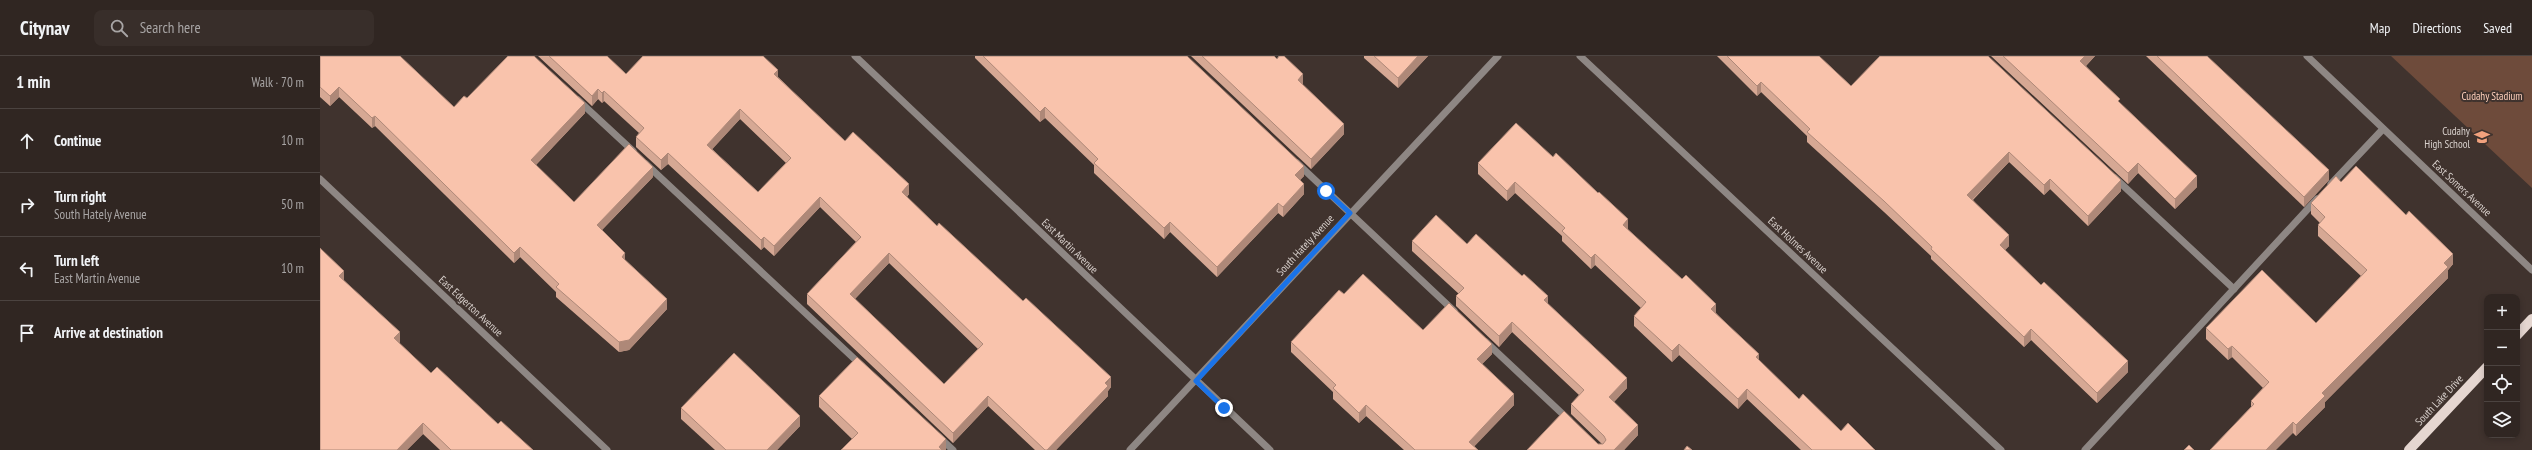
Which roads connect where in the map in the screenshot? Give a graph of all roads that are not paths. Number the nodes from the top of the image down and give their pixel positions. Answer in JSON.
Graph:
{"nodes":[{"id":1,"x":855,"y":56,"type":"edge"},
{"id":2,"x":1498,"y":56,"type":"edge"},
{"id":3,"x":1580,"y":56,"type":"edge"},
{"id":4,"x":2307,"y":56,"type":"edge"},
{"id":5,"x":571,"y":94,"type":"edge"},
{"id":6,"x":2383,"y":129,"type":"junction"},
{"id":7,"x":1292,"y":158,"type":"edge"},
{"id":8,"x":2106,"y":170,"type":"edge"},
{"id":9,"x":320,"y":179,"type":"edge"},
{"id":10,"x":1350,"y":213,"type":"junction"},
{"id":11,"x":2532,"y":270,"type":"edge"},
{"id":12,"x":2234,"y":289,"type":"junction"},
{"id":13,"x":1461,"y":318,"type":"edge"},
{"id":14,"x":2532,"y":319,"type":"edge"},
{"id":15,"x":2520,"y":332,"type":"edge"},
{"id":16,"x":1479,"y":335,"type":"edge"},
{"id":17,"x":866,"y":369,"type":"edge"},
{"id":18,"x":2484,"y":370,"type":"edge"},
{"id":19,"x":1196,"y":381,"type":"junction"},
{"id":20,"x":1578,"y":428,"type":"edge"},
{"id":21,"x":935,"y":434,"type":"edge"},
{"id":22,"x":607,"y":450,"type":"edge"},
{"id":23,"x":952,"y":450,"type":"edge"},
{"id":24,"x":1130,"y":450,"type":"edge"},
{"id":25,"x":1270,"y":450,"type":"edge"},
{"id":26,"x":2001,"y":450,"type":"edge"},
{"id":27,"x":2084,"y":450,"type":"edge"},
{"id":28,"x":2409,"y":450,"type":"edge"}],
"edges":[{"from":1,"to":19,"type":"street","name":"East Martin Avenue"},
{"from":2,"to":10,"type":"street","name":"South Hately Avenue"},
{"from":3,"to":26,"type":"street","name":"East Holmes Avenue"},
{"from":4,"to":6,"type":"street","name":"East Somers Avenue"},
{"from":5,"to":17,"type":"street"},
{"from":6,"to":11,"type":"street","name":"East Somers Avenue"},
{"from":6,"to":12,"type":"street"},
{"from":7,"to":10,"type":"street"},
{"from":8,"to":12,"type":"street"},
{"from":9,"to":22,"type":"street","name":"East Edgerton Avenue"},
{"from":10,"to":13,"type":"street"},
{"from":10,"to":19,"type":"street","name":"South Hately Avenue"},
{"from":12,"to":27,"type":"street"},
{"from":14,"to":15,"type":"main road"},
{"from":16,"to":20,"type":"street"},
{"from":18,"to":28,"type":"main road","name":"South Lake Drive"},
{"from":19,"to":24,"type":"street","name":"South Hately Avenue"},
{"from":19,"to":25,"type":"street","name":"East Martin Avenue"},
{"from":21,"to":23,"type":"street"}]}
